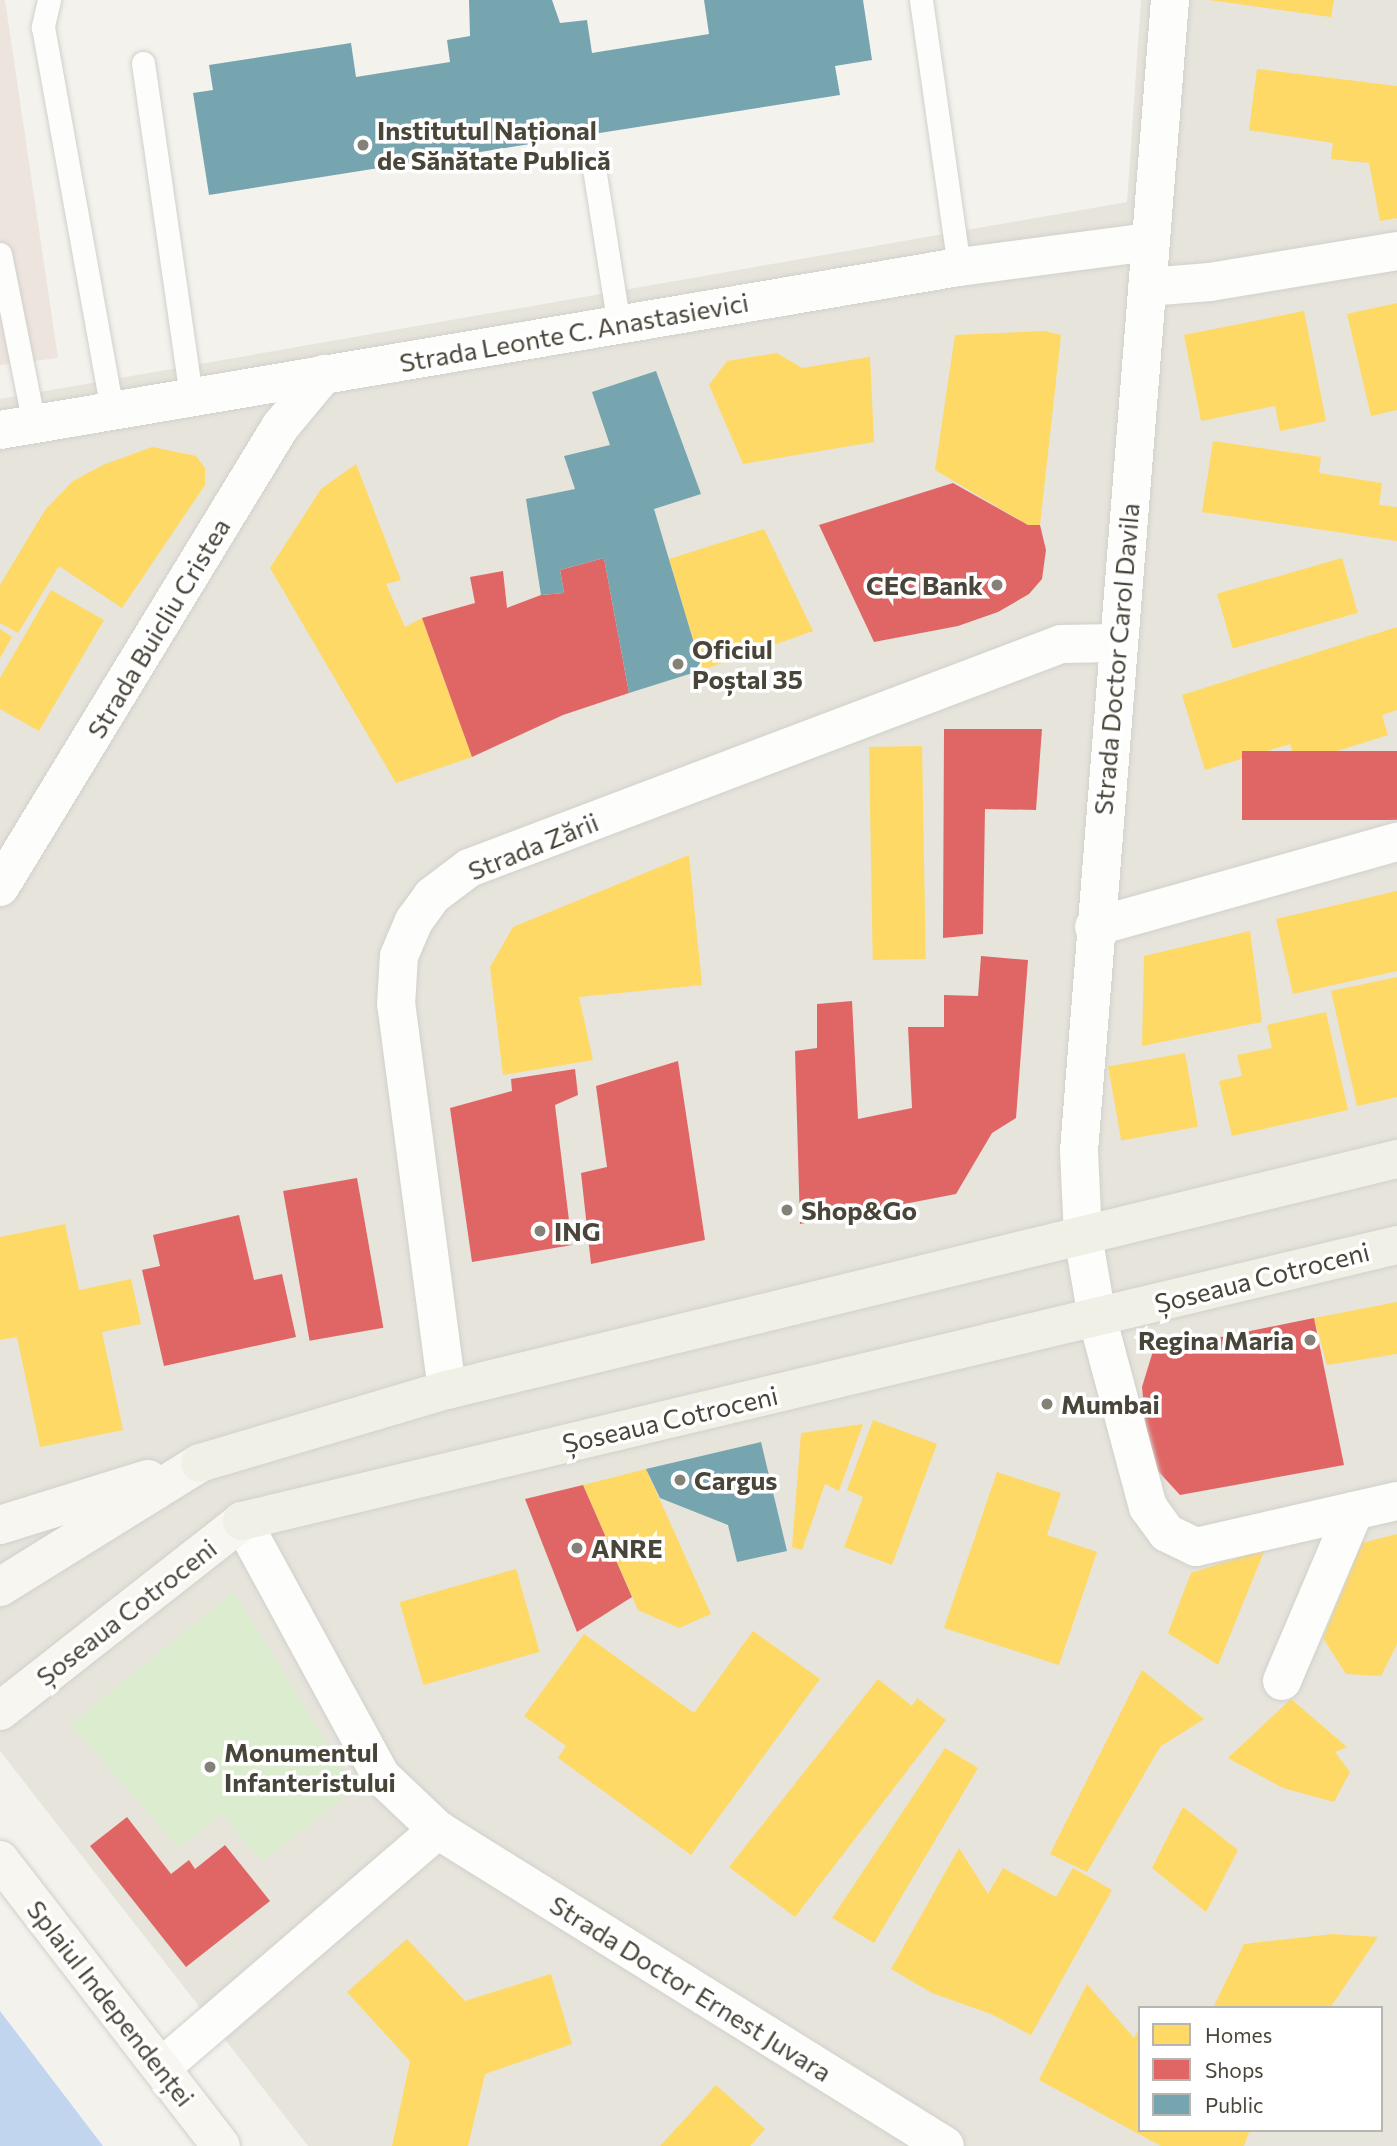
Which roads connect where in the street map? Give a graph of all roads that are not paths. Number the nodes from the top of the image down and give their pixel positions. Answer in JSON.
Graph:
{"nodes":[{"id":1,"x":49,"y":0,"type":"edge"},
{"id":2,"x":920,"y":0,"type":"edge"},
{"id":3,"x":1170,"y":0,"type":"edge"},
{"id":4,"x":143,"y":63,"type":"dead end"},
{"id":5,"x":594,"y":168,"type":"dead end"},
{"id":6,"x":1150,"y":242,"type":"junction"},
{"id":7,"x":1397,"y":251,"type":"edge"},
{"id":8,"x":0,"y":254,"type":"edge"},
{"id":9,"x":959,"y":267,"type":"junction"},
{"id":10,"x":1147,"y":288,"type":"junction"},
{"id":11,"x":620,"y":325,"type":"junction"},
{"id":12,"x":324,"y":374,"type":"junction"},
{"id":13,"x":191,"y":397,"type":"junction"},
{"id":14,"x":112,"y":411,"type":"junction"},
{"id":15,"x":17,"y":427,"type":"edge"},
{"id":16,"x":1116,"y":643,"type":"junction"},
{"id":17,"x":1397,"y":842,"type":"edge"},
{"id":18,"x":0,"y":887,"type":"edge"},
{"id":19,"x":1094,"y":926,"type":"junction"},
{"id":20,"x":1397,"y":1159,"type":"edge"},
{"id":21,"x":1083,"y":1236,"type":"junction"},
{"id":22,"x":1397,"y":1245,"type":"edge"},
{"id":23,"x":1097,"y":1317,"type":"junction"},
{"id":24,"x":447,"y":1390,"type":"junction"},
{"id":25,"x":201,"y":1463,"type":"junction"},
{"id":26,"x":1397,"y":1501,"type":"edge"},
{"id":27,"x":1354,"y":1511,"type":"junction"},
{"id":28,"x":243,"y":1521,"type":"junction"},
{"id":29,"x":0,"y":1525,"type":"edge"},
{"id":30,"x":0,"y":1587,"type":"edge"},
{"id":31,"x":1282,"y":1681,"type":"dead end"},
{"id":32,"x":0,"y":1711,"type":"edge"},
{"id":33,"x":438,"y":1830,"type":"junction"},
{"id":34,"x":0,"y":1860,"type":"edge"},
{"id":35,"x":162,"y":2067,"type":"junction"},
{"id":36,"x":222,"y":2146,"type":"edge"},
{"id":37,"x":945,"y":2146,"type":"edge"}],
"edges":[{"from":1,"to":14,"type":"lane"},
{"from":2,"to":9,"type":"lane"},
{"from":3,"to":6,"type":"street","name":"Strada Doctor Carol Davila"},
{"from":4,"to":13,"type":"lane"},
{"from":5,"to":11,"type":"lane"},
{"from":6,"to":9,"type":"street","name":"Strada Leonte C. Anastasievici"},
{"from":6,"to":10,"type":"street","name":"Strada Doctor Carol Davila"},
{"from":7,"to":10,"type":"street"},
{"from":8,"to":15,"type":"lane"},
{"from":9,"to":11,"type":"street","name":"Strada Leonte C. Anastasievici"},
{"from":10,"to":16,"type":"street","name":"Strada Doctor Carol Davila"},
{"from":11,"to":12,"type":"street","name":"Strada Leonte C. Anastasievici"},
{"from":12,"to":13,"type":"street","name":"Strada Leonte C. Anastasievici"},
{"from":12,"to":18,"type":"street","name":"Strada Buicliu Cristea"},
{"from":13,"to":14,"type":"street","name":"Strada Leonte C. Anastasievici"},
{"from":14,"to":15,"type":"street","name":"Strada Leonte C. Anastasievici"},
{"from":16,"to":19,"type":"street","name":"Strada Doctor Carol Davila"},
{"from":16,"to":24,"type":"street","name":"Strada Zării"},
{"from":17,"to":19,"type":"street"},
{"from":19,"to":21,"type":"street","name":"Strada Doctor Carol Davila"},
{"from":20,"to":21,"type":"main road"},
{"from":21,"to":23,"type":"street","name":"Strada Doctor Carol Davila"},
{"from":21,"to":24,"type":"main road"},
{"from":22,"to":23,"type":"main road","name":"Șoseaua Cotroceni"},
{"from":23,"to":27,"type":"street","name":"Strada Doctor Carol Davila"},
{"from":23,"to":28,"type":"main road","name":"Șoseaua Cotroceni"},
{"from":24,"to":25,"type":"main road"},
{"from":25,"to":29,"type":"main road"},
{"from":25,"to":30,"type":"main road"},
{"from":26,"to":27,"type":"street","name":"Strada Doctor Carol Davila"},
{"from":27,"to":31,"type":"street"},
{"from":28,"to":32,"type":"main road","name":"Șoseaua Cotroceni"},
{"from":28,"to":33,"type":"street","name":"Strada Doctor Ernest Juvara"},
{"from":33,"to":35,"type":"street"},
{"from":33,"to":37,"type":"street","name":"Strada Doctor Ernest Juvara"},
{"from":34,"to":35,"type":"main road","name":"Splaiul Independenței"},
{"from":35,"to":36,"type":"main road","name":"Splaiul Independenței"}]}
